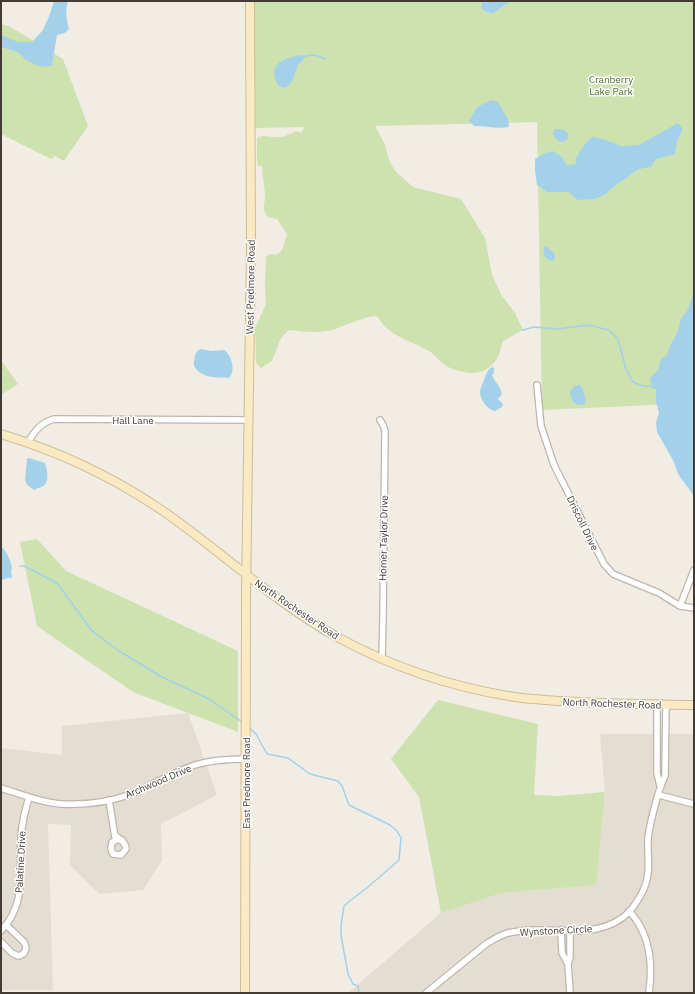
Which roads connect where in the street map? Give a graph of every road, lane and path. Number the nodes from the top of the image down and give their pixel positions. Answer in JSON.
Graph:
{"nodes":[{"id":1,"x":250,"y":1,"type":"edge"},
{"id":2,"x":537,"y":385,"type":"dead end"},
{"id":3,"x":248,"y":420,"type":"junction"},
{"id":4,"x":380,"y":420,"type":"dead end"},
{"id":5,"x":1,"y":434,"type":"edge"},
{"id":6,"x":28,"y":442,"type":"junction"},
{"id":7,"x":694,"y":570,"type":"edge"},
{"id":8,"x":246,"y":574,"type":"junction"},
{"id":9,"x":680,"y":606,"type":"junction"},
{"id":10,"x":694,"y":608,"type":"edge"},
{"id":11,"x":382,"y":658,"type":"junction"},
{"id":12,"x":657,"y":704,"type":"junction"},
{"id":13,"x":666,"y":704,"type":"junction"},
{"id":14,"x":694,"y":705,"type":"edge"},
{"id":15,"x":246,"y":758,"type":"junction"},
{"id":16,"x":660,"y":786,"type":"junction"},
{"id":17,"x":1,"y":788,"type":"edge"},
{"id":18,"x":659,"y":795,"type":"junction"},
{"id":19,"x":29,"y":797,"type":"junction"},
{"id":20,"x":109,"y":800,"type":"junction"},
{"id":21,"x":694,"y":804,"type":"edge"},
{"id":22,"x":115,"y":835,"type":"junction"},
{"id":23,"x":122,"y":840,"type":"junction"},
{"id":24,"x":112,"y":842,"type":"junction"},
{"id":25,"x":629,"y":911,"type":"junction"},
{"id":26,"x":6,"y":925,"type":"junction"},
{"id":27,"x":1,"y":930,"type":"edge"},
{"id":28,"x":561,"y":930,"type":"junction"},
{"id":29,"x":570,"y":930,"type":"junction"},
{"id":30,"x":1,"y":942,"type":"edge"},
{"id":31,"x":568,"y":964,"type":"junction"},
{"id":32,"x":245,"y":993,"type":"edge"},
{"id":33,"x":426,"y":993,"type":"edge"},
{"id":34,"x":570,"y":993,"type":"edge"},
{"id":35,"x":649,"y":993,"type":"edge"}],
"edges":[{"from":1,"to":3,"type":"street","name":"West Predmore Road"},
{"from":2,"to":9,"type":"street","name":"Driscoll Drive"},
{"from":3,"to":6,"type":"street","name":"Hall Lane"},
{"from":3,"to":8,"type":"street","name":"West Predmore Road"},
{"from":4,"to":11,"type":"street","name":"Homer Taylor Drive"},
{"from":5,"to":6,"type":"street","name":"North Rochester Road"},
{"from":6,"to":8,"type":"street","name":"North Rochester Road"},
{"from":7,"to":9,"type":"street"},
{"from":8,"to":11,"type":"street","name":"North Rochester Road"},
{"from":8,"to":15,"type":"street","name":"East Predmore Road"},
{"from":9,"to":10,"type":"street","name":"Driscoll Drive"},
{"from":11,"to":12,"type":"street","name":"North Rochester Road"},
{"from":12,"to":13,"type":"street","name":"North Rochester Road"},
{"from":12,"to":16,"type":"street","name":"Wynstone Circle"},
{"from":13,"to":14,"type":"street","name":"North Rochester Road"},
{"from":13,"to":16,"type":"street","name":"Wynstone Circle"},
{"from":15,"to":20,"type":"street","name":"Archwood Drive"},
{"from":15,"to":32,"type":"street","name":"East Predmore Road"},
{"from":16,"to":18,"type":"street","name":"Wynstone Circle"},
{"from":17,"to":19,"type":"street","name":"Archwood Drive"},
{"from":18,"to":21,"type":"street"},
{"from":18,"to":25,"type":"street","name":"Wynstone Circle"},
{"from":19,"to":20,"type":"street","name":"Archwood Drive"},
{"from":19,"to":26,"type":"street","name":"Palatine Drive"},
{"from":20,"to":22,"type":"street"},
{"from":22,"to":23,"type":"street"},
{"from":22,"to":24,"type":"street"},
{"from":23,"to":24,"type":"street"},
{"from":23,"to":24,"type":"street"},
{"from":25,"to":29,"type":"street","name":"Wynstone Circle"},
{"from":25,"to":35,"type":"street"},
{"from":26,"to":27,"type":"street","name":"Palatine Drive"},
{"from":26,"to":30,"type":"street"},
{"from":28,"to":29,"type":"street","name":"Wynstone Circle"},
{"from":28,"to":31,"type":"street"},
{"from":28,"to":33,"type":"street","name":"Wynstone Circle"},
{"from":29,"to":31,"type":"street"},
{"from":31,"to":34,"type":"street"}]}
